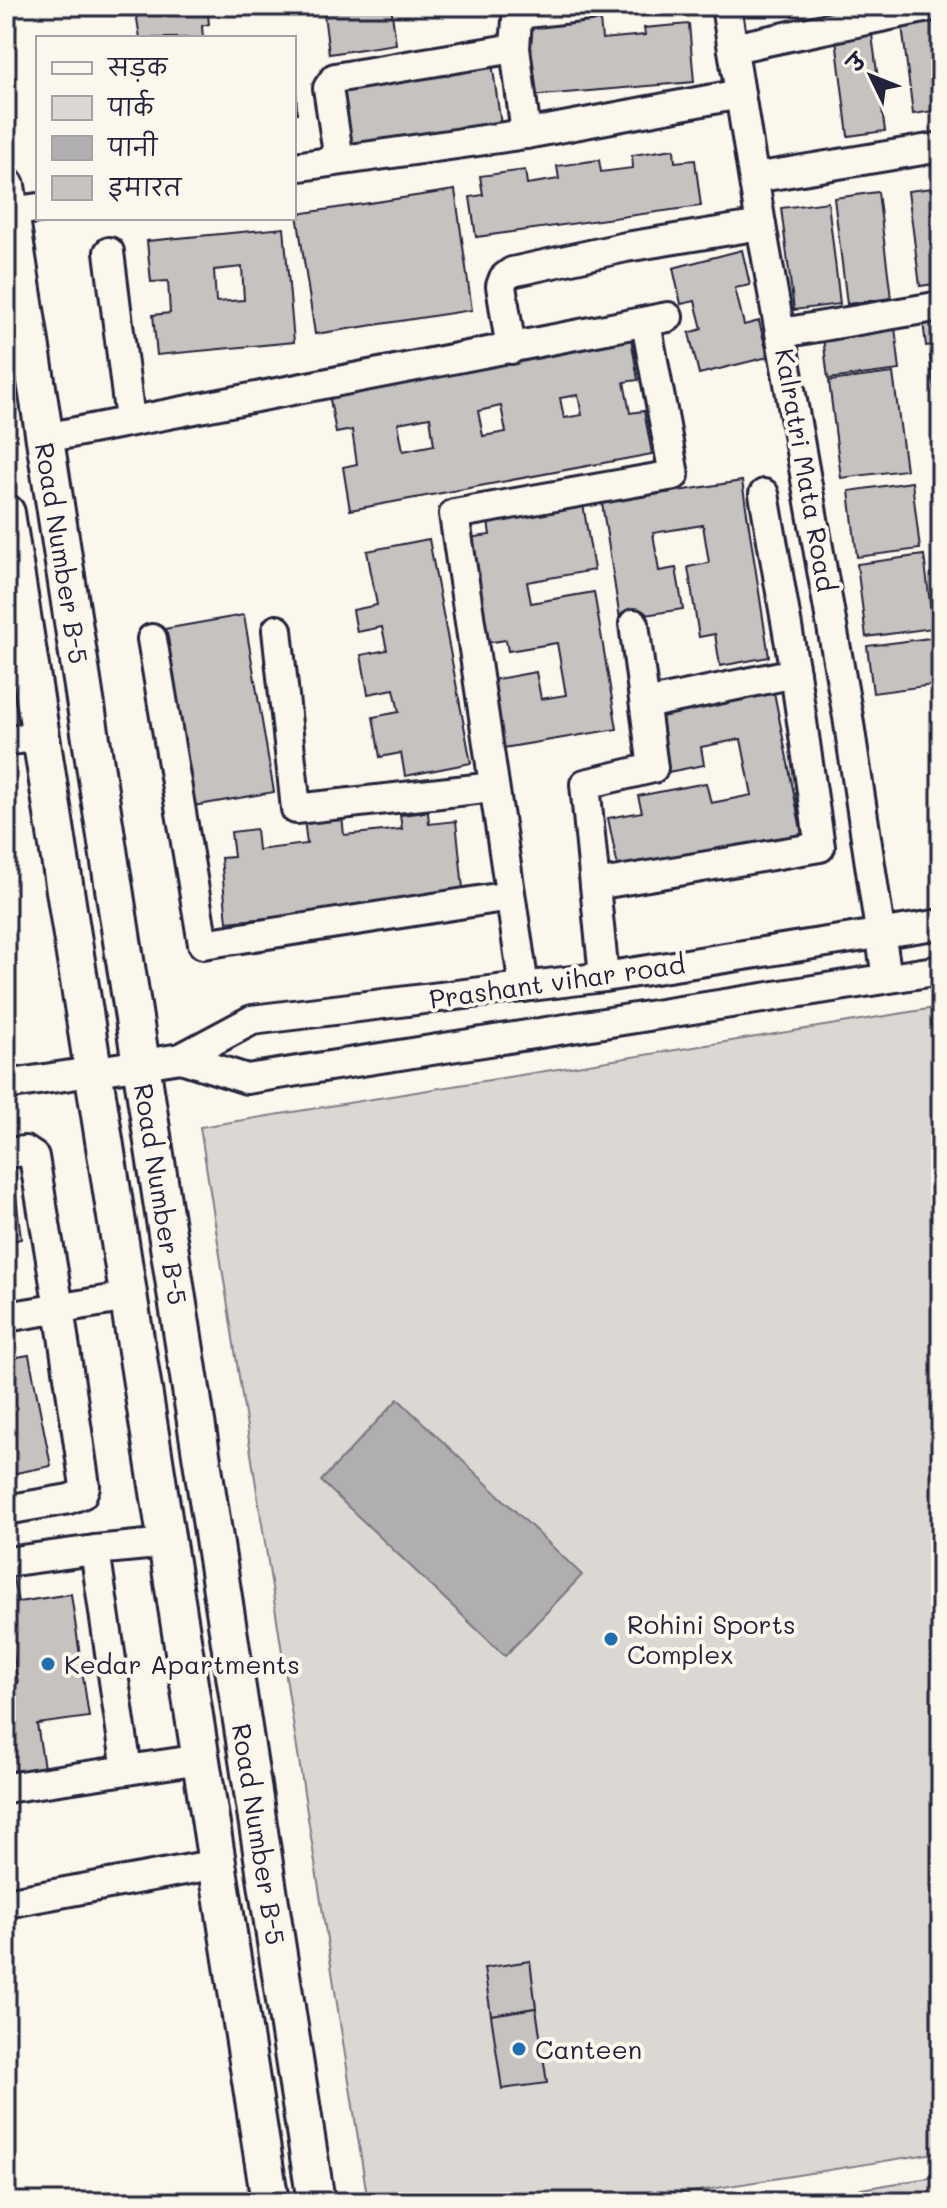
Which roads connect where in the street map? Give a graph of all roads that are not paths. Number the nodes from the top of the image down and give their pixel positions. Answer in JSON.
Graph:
{"nodes":[{"id":1,"x":589,"y":6,"type":"edge"},
{"id":2,"x":726,"y":6,"type":"edge"},
{"id":3,"x":933,"y":6,"type":"edge"},
{"id":4,"x":518,"y":10,"type":"edge"},
{"id":5,"x":515,"y":48,"type":"junction"},
{"id":6,"x":733,"y":48,"type":"junction"},
{"id":7,"x":740,"y":94,"type":"junction"},
{"id":8,"x":526,"y":134,"type":"junction"},
{"id":9,"x":941,"y":147,"type":"edge"},
{"id":10,"x":339,"y":160,"type":"junction"},
{"id":11,"x":296,"y":167,"type":"edge"},
{"id":12,"x":754,"y":178,"type":"junction"},
{"id":13,"x":18,"y":202,"type":"edge"},
{"id":14,"x":761,"y":225,"type":"junction"},
{"id":15,"x":109,"y":252,"type":"dead end"},
{"id":16,"x":12,"y":275,"type":"edge"},
{"id":17,"x":941,"y":306,"type":"edge"},
{"id":18,"x":782,"y":333,"type":"junction"},
{"id":19,"x":511,"y":349,"type":"junction"},
{"id":20,"x":130,"y":420,"type":"junction"},
{"id":21,"x":45,"y":438,"type":"junction"},
{"id":22,"x":764,"y":494,"type":"dead end"},
{"id":23,"x":6,"y":513,"type":"edge"},
{"id":24,"x":634,"y":624,"type":"dead end"},
{"id":25,"x":277,"y":630,"type":"dead end"},
{"id":26,"x":152,"y":639,"type":"dead end"},
{"id":27,"x":795,"y":673,"type":"junction"},
{"id":28,"x":645,"y":704,"type":"junction"},
{"id":29,"x":23,"y":738,"type":"edge"},
{"id":30,"x":494,"y":787,"type":"junction"},
{"id":31,"x":595,"y":885,"type":"junction"},
{"id":32,"x":510,"y":896,"type":"junction"},
{"id":33,"x":941,"y":924,"type":"edge"},
{"id":34,"x":880,"y":934,"type":"junction"},
{"id":35,"x":941,"y":970,"type":"edge"},
{"id":36,"x":604,"y":977,"type":"junction"},
{"id":37,"x":887,"y":978,"type":"junction"},
{"id":38,"x":524,"y":987,"type":"junction"},
{"id":39,"x":181,"y":1058,"type":"junction"},
{"id":40,"x":141,"y":1063,"type":"junction"},
{"id":41,"x":93,"y":1071,"type":"junction"},
{"id":42,"x":6,"y":1085,"type":"edge"},
{"id":43,"x":6,"y":1153,"type":"edge"},
{"id":44,"x":129,"y":1297,"type":"junction"},
{"id":45,"x":59,"y":1308,"type":"junction"},
{"id":46,"x":6,"y":1317,"type":"edge"},
{"id":47,"x":6,"y":1510,"type":"edge"},
{"id":48,"x":167,"y":1543,"type":"junction"},
{"id":49,"x":95,"y":1550,"type":"junction"},
{"id":50,"x":6,"y":1562,"type":"edge"},
{"id":51,"x":201,"y":1759,"type":"junction"},
{"id":52,"x":127,"y":1770,"type":"junction"},
{"id":53,"x":6,"y":1788,"type":"edge"},
{"id":54,"x":217,"y":1864,"type":"junction"},
{"id":55,"x":6,"y":1903,"type":"edge"},
{"id":56,"x":270,"y":2202,"type":"edge"},
{"id":57,"x":316,"y":2202,"type":"edge"}],
"edges":[{"from":1,"to":4,"type":"street"},
{"from":2,"to":6,"type":"street","name":"Kalratri Mata Road"},
{"from":3,"to":6,"type":"street"},
{"from":4,"to":5,"type":"street"},
{"from":5,"to":8,"type":"street"},
{"from":5,"to":10,"type":"street"},
{"from":6,"to":7,"type":"street","name":"Kalratri Mata Road"},
{"from":7,"to":8,"type":"street"},
{"from":7,"to":12,"type":"street","name":"Kalratri Mata Road"},
{"from":8,"to":10,"type":"street"},
{"from":9,"to":12,"type":"street"},
{"from":10,"to":11,"type":"street"},
{"from":12,"to":14,"type":"street","name":"Kalratri Mata Road"},
{"from":13,"to":16,"type":"street","name":"Road Number B-5"},
{"from":14,"to":18,"type":"street","name":"Kalratri Mata Road"},
{"from":14,"to":19,"type":"street"},
{"from":15,"to":20,"type":"street"},
{"from":16,"to":21,"type":"street","name":"Road Number B-5"},
{"from":17,"to":18,"type":"street"},
{"from":18,"to":34,"type":"street","name":"Kalratri Mata Road"},
{"from":19,"to":20,"type":"street"},
{"from":19,"to":30,"type":"street"},
{"from":20,"to":21,"type":"street"},
{"from":21,"to":40,"type":"street","name":"Road Number B-5"},
{"from":22,"to":27,"type":"street"},
{"from":23,"to":29,"type":"street"},
{"from":24,"to":28,"type":"street"},
{"from":25,"to":30,"type":"street"},
{"from":26,"to":32,"type":"street"},
{"from":27,"to":28,"type":"street"},
{"from":27,"to":31,"type":"street"},
{"from":28,"to":31,"type":"street"},
{"from":29,"to":41,"type":"street"},
{"from":30,"to":32,"type":"street"},
{"from":31,"to":36,"type":"street"},
{"from":32,"to":38,"type":"street"},
{"from":33,"to":34,"type":"street","name":"Prashant vihar road"},
{"from":34,"to":36,"type":"street","name":"Prashant vihar road"},
{"from":34,"to":37,"type":"street","name":"Kalratri Mata Road"},
{"from":35,"to":37,"type":"street","name":"Prashant vihar road"},
{"from":36,"to":38,"type":"street","name":"Prashant vihar road"},
{"from":37,"to":39,"type":"street","name":"Prashant vihar road"},
{"from":38,"to":39,"type":"street","name":"Prashant vihar road"},
{"from":39,"to":40,"type":"street","name":"Prashant vihar road"},
{"from":40,"to":41,"type":"street","name":"Prashant vihar road"},
{"from":40,"to":57,"type":"street","name":"Road Number B-5"},
{"from":41,"to":42,"type":"street","name":"Prashant vihar road"},
{"from":41,"to":44,"type":"street"},
{"from":43,"to":45,"type":"street"},
{"from":44,"to":45,"type":"street"},
{"from":44,"to":48,"type":"street"},
{"from":45,"to":46,"type":"street"},
{"from":45,"to":47,"type":"street"},
{"from":48,"to":49,"type":"street"},
{"from":48,"to":51,"type":"street"},
{"from":49,"to":50,"type":"street"},
{"from":49,"to":52,"type":"street"},
{"from":51,"to":52,"type":"street"},
{"from":51,"to":54,"type":"street"},
{"from":52,"to":53,"type":"street"},
{"from":54,"to":55,"type":"street"},
{"from":54,"to":56,"type":"street"}]}
